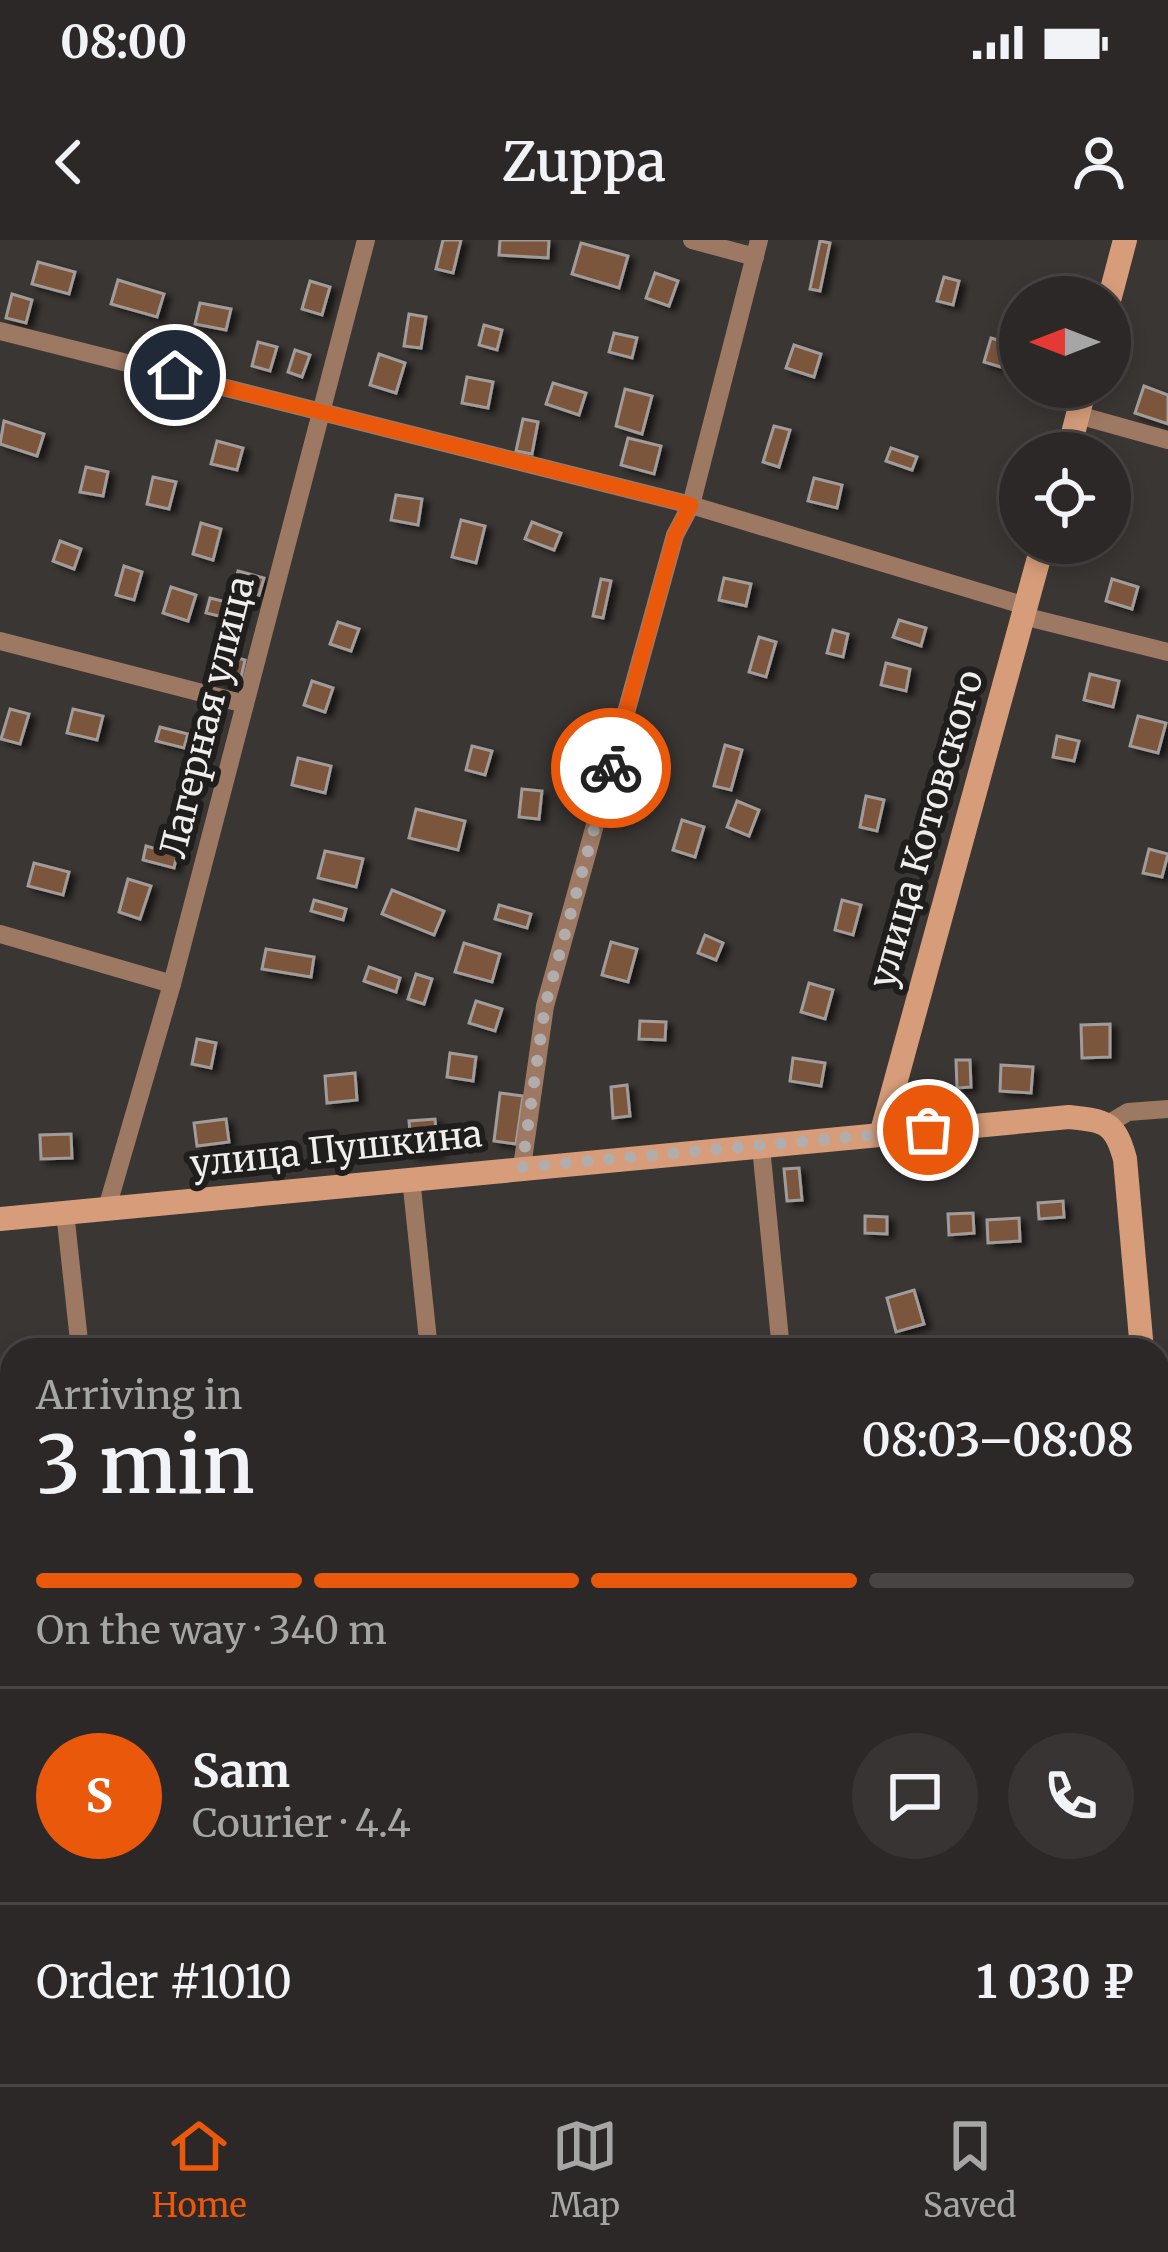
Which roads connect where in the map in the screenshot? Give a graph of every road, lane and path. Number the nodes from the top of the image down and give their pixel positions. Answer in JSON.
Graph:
{"nodes":[{"id":1,"x":366,"y":240,"type":"edge"},
{"id":2,"x":692,"y":240,"type":"edge"},
{"id":3,"x":1125,"y":240,"type":"edge"},
{"id":4,"x":757,"y":248,"type":"edge"},
{"id":5,"x":1116,"y":276,"type":"edge"},
{"id":6,"x":0,"y":331,"type":"edge"},
{"id":7,"x":1080,"y":408,"type":"edge"},
{"id":8,"x":318,"y":411,"type":"junction"},
{"id":9,"x":1078,"y":415,"type":"junction"},
{"id":10,"x":1073,"y":432,"type":"edge"},
{"id":11,"x":1168,"y":440,"type":"edge"},
{"id":12,"x":691,"y":505,"type":"junction"},
{"id":13,"x":1037,"y":564,"type":"edge"},
{"id":14,"x":1025,"y":611,"type":"junction"},
{"id":15,"x":0,"y":641,"type":"edge"},
{"id":16,"x":1168,"y":652,"type":"edge"},
{"id":17,"x":245,"y":704,"type":"junction"},
{"id":18,"x":0,"y":934,"type":"edge"},
{"id":19,"x":172,"y":984,"type":"junction"},
{"id":20,"x":1168,"y":1108,"type":"edge"},
{"id":21,"x":1108,"y":1124,"type":"junction"},
{"id":22,"x":881,"y":1135,"type":"junction"},
{"id":23,"x":761,"y":1147,"type":"junction"},
{"id":24,"x":522,"y":1167,"type":"junction"},
{"id":25,"x":411,"y":1178,"type":"junction"},
{"id":26,"x":107,"y":1208,"type":"junction"},
{"id":27,"x":65,"y":1212,"type":"junction"},
{"id":28,"x":0,"y":1219,"type":"edge"},
{"id":29,"x":79,"y":1338,"type":"edge"},
{"id":30,"x":428,"y":1338,"type":"edge"},
{"id":31,"x":781,"y":1338,"type":"edge"},
{"id":32,"x":1141,"y":1338,"type":"edge"}],
"edges":[{"from":1,"to":8,"type":"street","name":"Лагерная улица"},
{"from":2,"to":4,"type":"street"},
{"from":3,"to":5,"type":"main road"},
{"from":4,"to":12,"type":"street"},
{"from":6,"to":8,"type":"street"},
{"from":7,"to":9,"type":"main road"},
{"from":8,"to":12,"type":"street"},
{"from":8,"to":17,"type":"street","name":"Лагерная улица"},
{"from":9,"to":10,"type":"main road"},
{"from":9,"to":11,"type":"street"},
{"from":12,"to":14,"type":"street"},
{"from":12,"to":24,"type":"street"},
{"from":13,"to":14,"type":"main road","name":"улица Котовского"},
{"from":14,"to":16,"type":"street"},
{"from":14,"to":22,"type":"main road","name":"улица Котовского"},
{"from":15,"to":17,"type":"street"},
{"from":17,"to":19,"type":"street","name":"Лагерная улица"},
{"from":18,"to":19,"type":"street"},
{"from":19,"to":26,"type":"street","name":"Лагерная улица"},
{"from":20,"to":21,"type":"street"},
{"from":21,"to":22,"type":"main road","name":"улица Пушкина"},
{"from":21,"to":32,"type":"main road"},
{"from":22,"to":23,"type":"main road","name":"улица Пушкина"},
{"from":23,"to":24,"type":"main road","name":"улица Пушкина"},
{"from":23,"to":31,"type":"street"},
{"from":24,"to":25,"type":"main road","name":"улица Пушкина"},
{"from":25,"to":26,"type":"main road","name":"улица Пушкина"},
{"from":25,"to":30,"type":"street"},
{"from":26,"to":27,"type":"main road","name":"улица Пушкина"},
{"from":27,"to":28,"type":"main road","name":"улица Пушкина"},
{"from":27,"to":29,"type":"street"}]}
